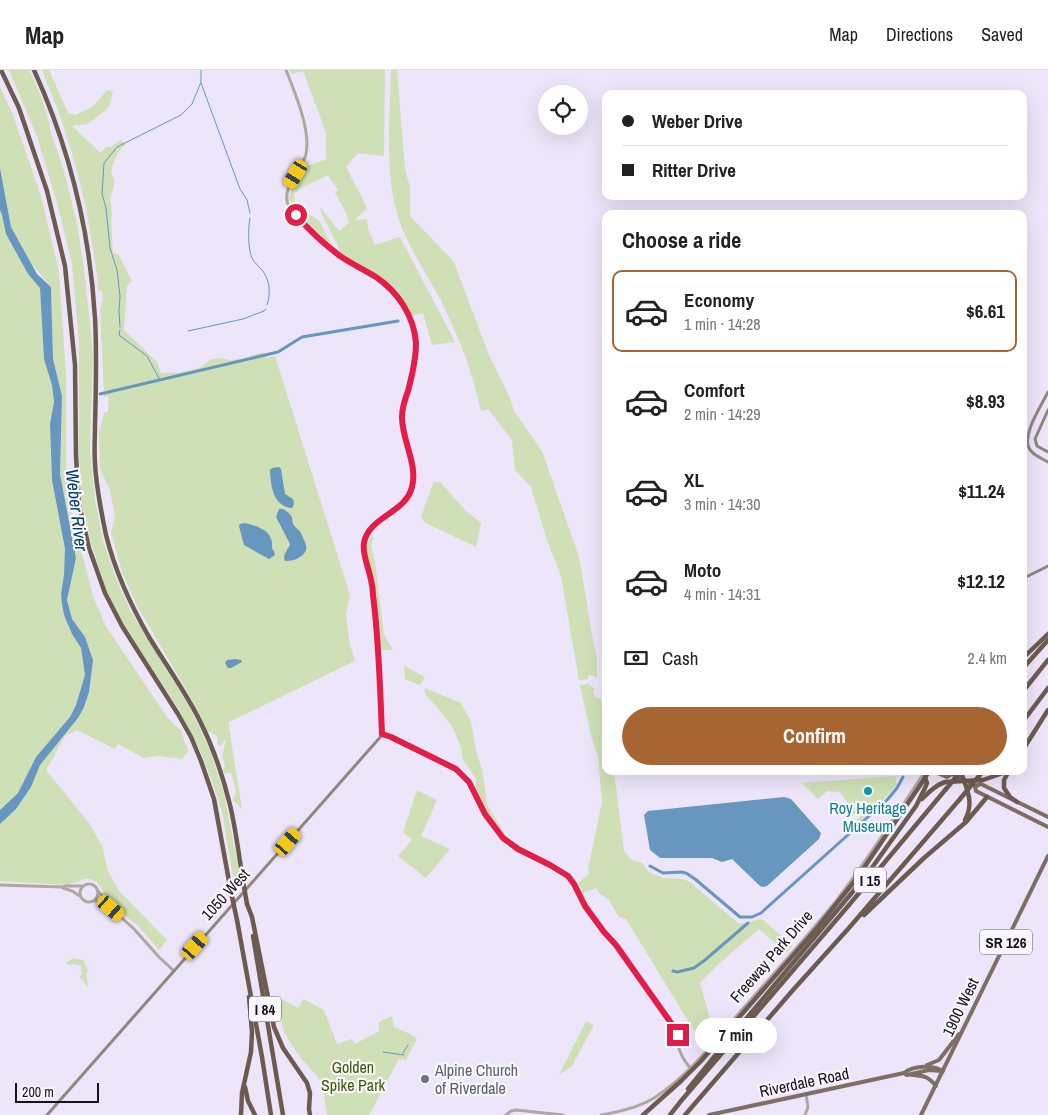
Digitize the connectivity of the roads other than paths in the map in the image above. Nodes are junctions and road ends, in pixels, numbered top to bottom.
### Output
1 (1, 70) edge
2 (34, 70) edge
3 (286, 70) edge
4 (1048, 392) edge
5 (1048, 410) edge
6 (1048, 452) edge
7 (1048, 462) edge
8 (1048, 566) edge
9 (1027, 576) edge
10 (1048, 634) edge
11 (1048, 640) edge
12 (1027, 654) edge
13 (1048, 660) edge
14 (1027, 664) edge
15 (1027, 686) edge
16 (1048, 688) edge
17 (1048, 710) edge
18 (1027, 716) edge
19 (382, 734) junction
20 (1027, 743) edge
21 (922, 775) edge
22 (924, 775) edge
23 (928, 775) edge
24 (955, 775) edge
25 (958, 775) edge
26 (962, 775) edge
27 (979, 775) edge
28 (998, 775) edge
29 (1007, 775) edge
30 (921, 780) junction
31 (964, 781) junction
32 (975, 786) junction
33 (987, 797) junction
34 (1017, 802) junction
35 (916, 806) junction
36 (1048, 817) edge
37 (963, 824) junction
38 (1048, 826) edge
39 (1048, 856) edge
40 (0, 885) edge
41 (82, 886) junction
42 (62, 887) junction
43 (98, 892) junction
44 (80, 896) junction
45 (94, 901) junction
46 (247, 904) junction
47 (111, 908) junction
48 (848, 929) junction
49 (174, 970) junction
50 (249, 985) junction
51 (964, 1029) junction
52 (923, 1067) junction
53 (690, 1068) junction
54 (943, 1071) junction
55 (905, 1074) junction
56 (246, 1075) junction
57 (936, 1086) junction
58 (806, 1094) junction
59 (681, 1101) junction
60 (309, 1103) junction
61 (653, 1106) junction
62 (47, 1115) edge
63 (241, 1115) edge
64 (255, 1115) edge
65 (271, 1115) edge
66 (283, 1115) edge
67 (304, 1115) edge
68 (310, 1115) edge
69 (506, 1115) edge
70 (563, 1115) edge
71 (601, 1115) edge
72 (643, 1115) edge
73 (648, 1115) edge
74 (670, 1115) edge
75 (685, 1115) edge
76 (709, 1115) edge
77 (806, 1115) edge
78 (921, 1115) edge

1 - 50 highway, I 84, bridge
2 - 46 highway, I 84, bridge
3 - 19 street
4 - 7 main road
5 - 6 main road
8 - 9 main road
10 - 12 highway
11 - 14 highway
13 - 15 highway
16 - 18 highway
17 - 20 highway
19 - 49 main road, 1050 West
19 - 53 street
21 - 30 street, Freeway Park Drive, bridge
22 - 35 highway
23 - 30 highway, bridge
24 - 31 main road
25 - 59 highway, I 15, bridge
26 - 31 highway
27 - 48 highway, I 15, bridge
28 - 31 highway
29 - 34 highway
30 - 53 street, Freeway Park Drive
30 - 61 highway
31 - 32 main road
31 - 35 highway
31 - 37 highway
32 - 33 main road
32 - 34 main road
33 - 37 highway
33 - 38 main road
34 - 36 main road
35 - 59 highway
37 - 48 highway
39 - 51 main road, 1900 West / SR 126
40 - 42 street
41 - 42 street
41 - 43 street
41 - 44 street
42 - 44 street
43 - 45 street
43 - 47 street
44 - 45 street
45 - 47 street
46 - 60 highway
46 - 66 highway, I 84
47 - 49 street
48 - 75 highway, I 15
49 - 62 main road, 1050 West
50 - 56 highway
50 - 65 highway, I 84
51 - 52 main road
51 - 54 main road, 1900 West / SR 126
52 - 54 main road, Riverdale Road
52 - 55 main road, Riverdale Road
53 - 71 street, Freeway Park Drive
54 - 55 main road, Riverdale Road
54 - 57 main road, 1900 West / SR 126
55 - 57 main road
55 - 58 main road, Riverdale Road
56 - 63 highway
56 - 64 highway
57 - 78 main road, 1900 West / SR 126
58 - 76 main road, Riverdale Road
58 - 77 street
59 - 74 highway, I 15
60 - 67 highway
60 - 68 highway
61 - 72 highway
61 - 73 highway
69 - 70 street

